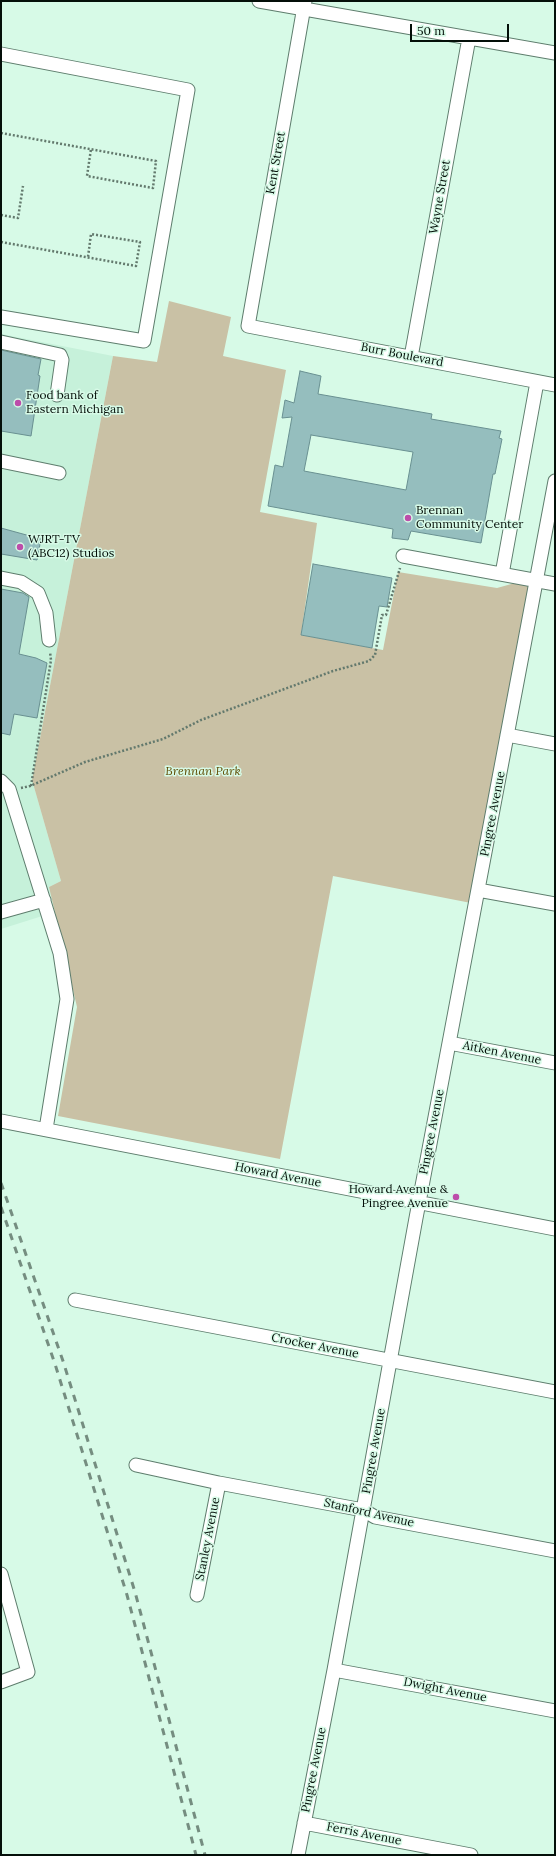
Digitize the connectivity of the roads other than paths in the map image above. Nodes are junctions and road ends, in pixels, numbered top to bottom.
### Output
1 (259, 1) edge
2 (304, 5) edge
3 (470, 38) junction
4 (555, 53) edge
5 (1, 54) edge
6 (1, 317) edge
7 (248, 326) joint
8 (1, 342) edge
9 (410, 357) junction
10 (537, 382) junction
11 (555, 385) edge
12 (57, 395) dead end
13 (1, 461) edge
14 (59, 473) dead end
15 (555, 481) edge
16 (403, 556) road end
17 (502, 574) junction
18 (1, 578) edge
19 (536, 580) junction
20 (555, 584) edge
21 (49, 640) road end
22 (508, 735) junction
23 (555, 744) edge
24 (5, 785) edge
25 (478, 890) junction
26 (44, 900) junction
27 (555, 904) edge
28 (1, 912) edge
29 (449, 1043) junction
30 (555, 1063) edge
31 (1, 1121) edge
32 (46, 1129) junction
33 (419, 1204) junction
34 (555, 1229) edge
35 (75, 1300) dead end
36 (390, 1361) junction
37 (555, 1392) edge
38 (136, 1465) dead end
39 (219, 1483) junction
40 (363, 1510) junction
41 (555, 1551) edge
42 (1, 1574) edge
43 (197, 1595) dead end
44 (334, 1670) junction
45 (1, 1682) edge
46 (555, 1711) edge
47 (304, 1823) junction
48 (298, 1855) edge
49 (471, 1855) edge

1 - 2 street
2 - 3 street
2 - 7 street, Kent Street
3 - 4 street
3 - 9 street, Wayne Street
5 - 6 street
7 - 9 street, Burr Boulevard
8 - 12 street
9 - 10 street, Burr Boulevard
10 - 11 street, Burr Boulevard
10 - 17 street
13 - 14 street
15 - 19 street, Pingree Avenue
16 - 17 street
17 - 19 street
18 - 21 street
19 - 20 street
19 - 22 street, Pingree Avenue
22 - 23 street
22 - 25 street, Pingree Avenue
24 - 26 street
25 - 27 street
25 - 29 street, Pingree Avenue
26 - 28 street
26 - 32 street
29 - 30 street, Aitken Avenue
29 - 33 street, Pingree Avenue
31 - 32 street, Howard Avenue
32 - 33 street, Howard Avenue
33 - 34 street, Howard Avenue
33 - 36 street, Pingree Avenue
35 - 36 street, Crocker Avenue
36 - 37 street, Crocker Avenue
36 - 40 street, Pingree Avenue
38 - 39 street, Stanford Avenue
39 - 40 street, Stanford Avenue
39 - 43 street, Stanley Avenue
40 - 41 street, Stanford Avenue
40 - 44 street, Pingree Avenue
42 - 45 street
44 - 46 street, Dwight Avenue
44 - 47 street, Pingree Avenue
47 - 48 street, Pingree Avenue
47 - 49 street, Ferris Avenue

